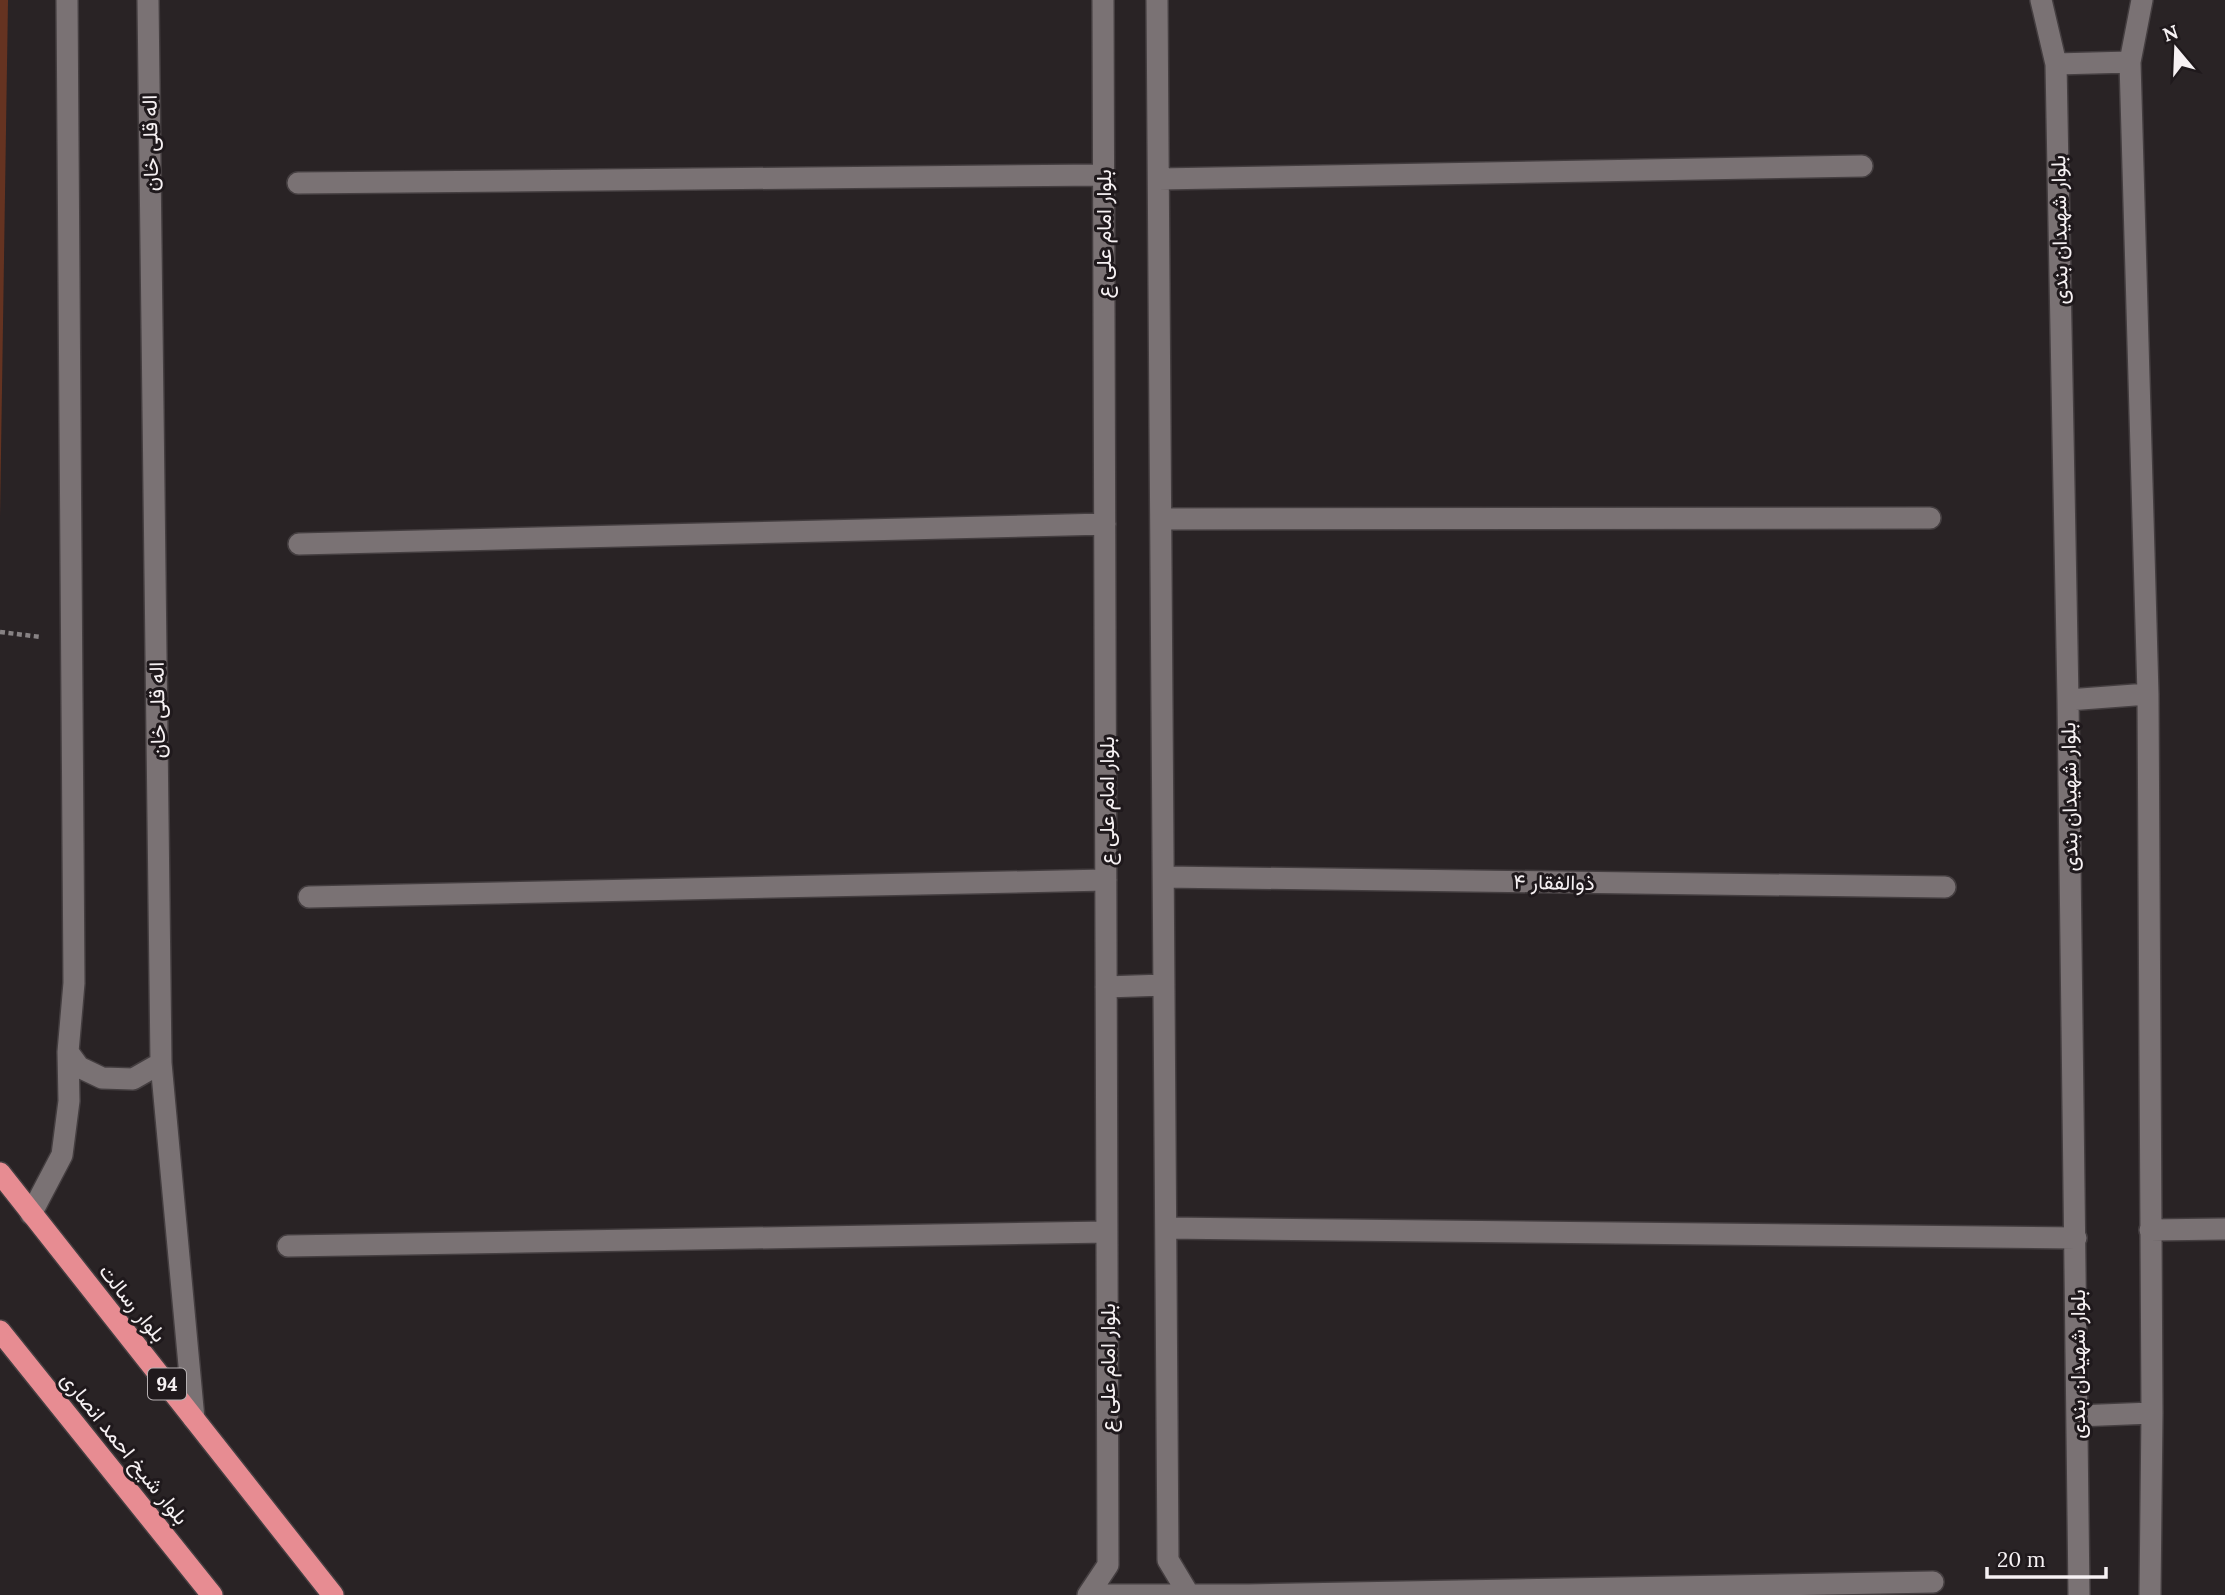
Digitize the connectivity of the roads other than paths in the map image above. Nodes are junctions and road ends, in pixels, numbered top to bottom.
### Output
1 (67, 0) edge
2 (148, 0) edge
3 (1102, 0) edge
4 (1157, 0) edge
5 (2040, 0) edge
6 (2142, 0) edge
7 (2130, 62) junction
8 (2056, 64) junction
9 (1862, 166) dead end
10 (1103, 175) junction
11 (1158, 179) junction
12 (298, 183) dead end
13 (1930, 518) dead end
14 (1161, 519) junction
15 (1105, 524) junction
16 (299, 544) dead end
17 (2148, 694) junction
18 (2068, 700) junction
19 (1164, 877) junction
20 (1106, 880) junction
21 (1945, 887) dead end
22 (309, 897) dead end
23 (1164, 985) junction
24 (1106, 987) junction
25 (68, 1052) junction
26 (161, 1063) junction
27 (0, 1174) edge
28 (31, 1214) junction
29 (1166, 1228) junction
30 (2225, 1229) edge
31 (2150, 1230) junction
32 (1107, 1232) junction
33 (2076, 1238) junction
34 (288, 1246) dead end
35 (0, 1331) edge
36 (2152, 1413) junction
37 (2077, 1416) junction
38 (194, 1419) junction
39 (1933, 1582) dead end
40 (212, 1595) edge
41 (333, 1595) edge
42 (1088, 1595) edge
43 (1189, 1595) edge
44 (1248, 1595) edge
45 (2079, 1595) edge
46 (2150, 1595) edge

1 - 25 street
2 - 26 street, اله قلی خان
3 - 10 street, بلوار امام علی ع
4 - 11 street
5 - 8 street, بلوار شهیدان بندی
6 - 7 street
7 - 8 street
7 - 17 street
8 - 18 street, بلوار شهیدان بندی
9 - 11 street
10 - 12 street
10 - 15 street, بلوار امام علی ع
11 - 14 street
13 - 14 street
14 - 19 street
15 - 16 street
15 - 20 street, بلوار امام علی ع
17 - 18 street
17 - 31 street
18 - 33 street, بلوار شهیدان بندی
19 - 21 street, ذوالفقار ۴
19 - 23 street
20 - 22 street
20 - 24 street, بلوار امام علی ع
23 - 24 street
23 - 29 street
24 - 32 street, بلوار امام علی ع
25 - 26 street
25 - 28 street
26 - 38 street, اله قلی خان
27 - 28 highway, بلوار رسالت / 94
28 - 38 highway, بلوار رسالت / 94
29 - 33 street
29 - 43 street
30 - 31 street
31 - 36 street
32 - 34 street
32 - 42 street, بلوار امام علی ع
33 - 37 street, بلوار شهیدان بندی
35 - 40 highway, بلوار شیخ احمد انصاری
36 - 37 street
36 - 46 street
37 - 45 street, بلوار شهیدان بندی
38 - 41 highway, بلوار رسالت / 94
39 - 44 street
42 - 43 street
43 - 44 street

